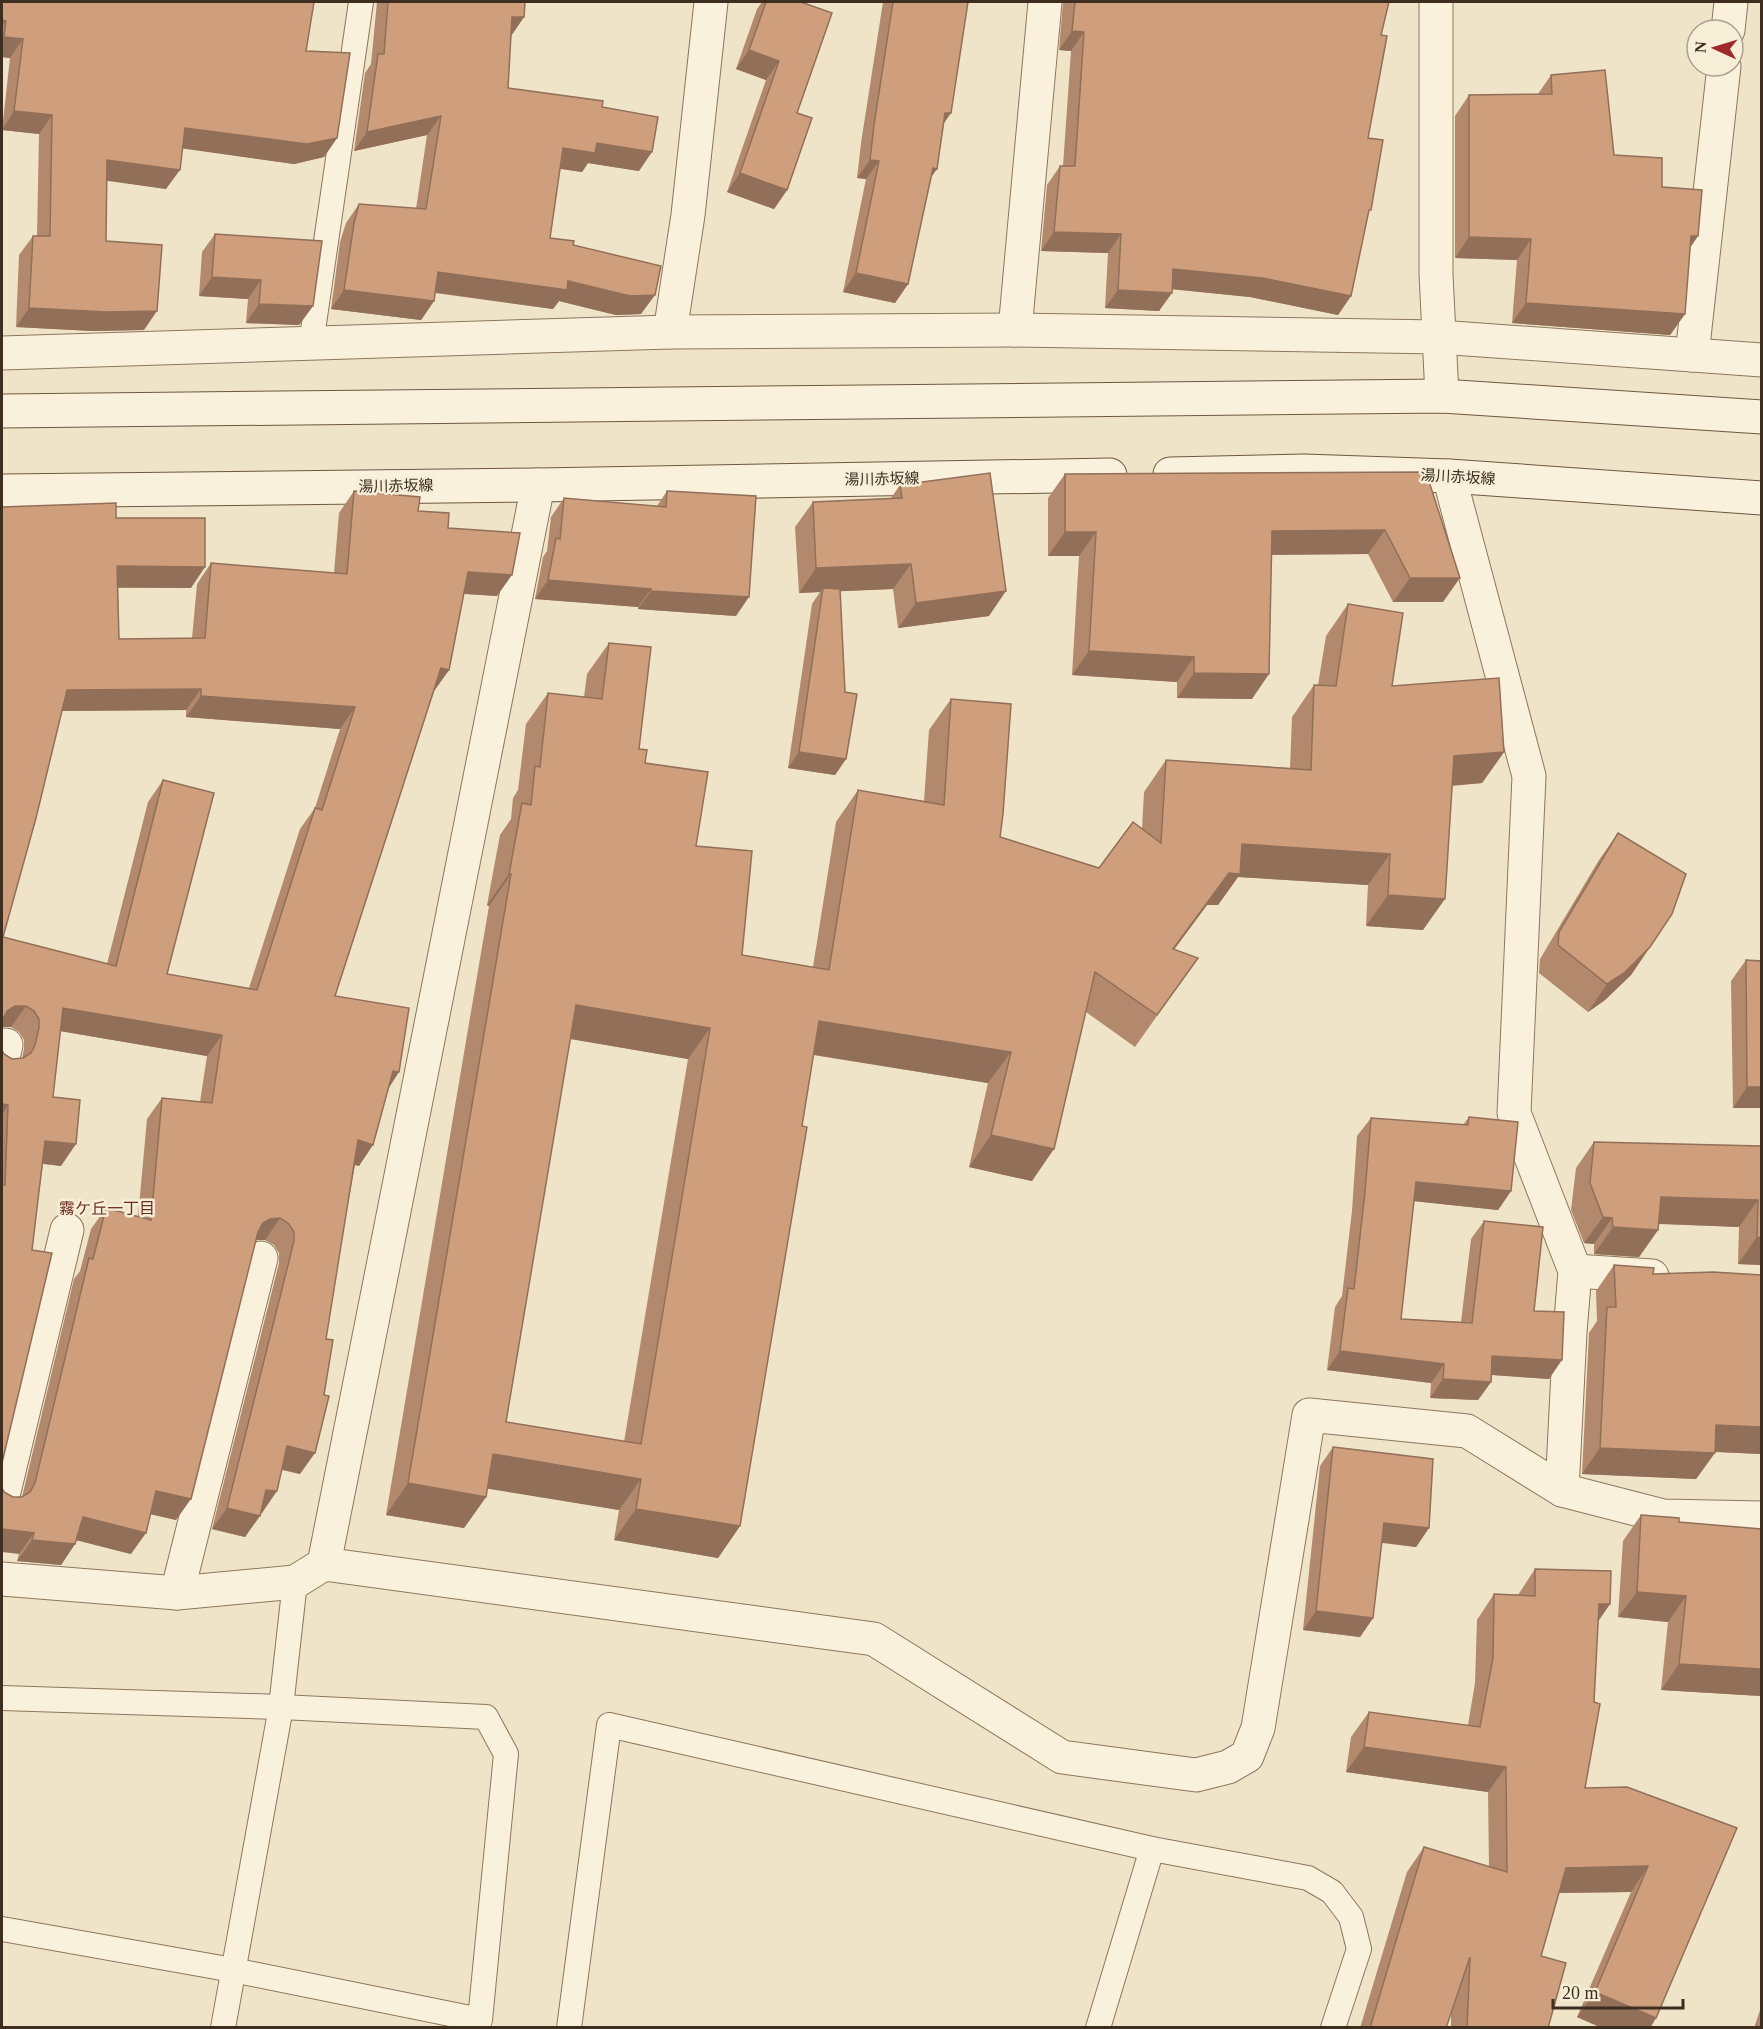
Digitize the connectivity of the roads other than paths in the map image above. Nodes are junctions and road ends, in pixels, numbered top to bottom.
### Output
1 (361, 2) edge
2 (711, 2) edge
3 (1045, 2) edge
4 (1436, 2) edge
5 (1731, 2) edge
6 (1729, 18) edge
7 (1723, 78) edge
8 (1015, 330) junction
9 (670, 332) junction
10 (1439, 337) junction
11 (311, 344) junction
12 (2, 353) edge
13 (1692, 355) junction
14 (1761, 360) edge
15 (1442, 396) junction
16 (2, 411) edge
17 (1761, 417) edge
18 (1449, 476) junction
19 (538, 485) junction
20 (2, 491) edge
21 (1761, 498) edge
22 (67, 1230) dead end
23 (261, 1258) dead end
24 (1575, 1271) junction
25 (1680, 1278) edge
26 (1562, 1490) junction
27 (2, 1500) edge
28 (1761, 1518) edge
29 (324, 1564) junction
30 (2, 1579) edge
31 (295, 1582) junction
32 (177, 1593) junction
33 (2, 1698) edge
34 (282, 1707) junction
35 (1152, 1849) junction
36 (2, 1929) edge
37 (233, 1970) junction
38 (480, 2024) edge
39 (223, 2028) edge
40 (569, 2028) edge
41 (1098, 2028) edge
42 (1333, 2028) edge

1 - 11 lane
2 - 9 street
3 - 8 street
4 - 10 street
5 - 6 street
7 - 13 street
8 - 9 street
8 - 10 street
9 - 11 street
10 - 13 street
10 - 15 street
11 - 12 street
13 - 14 street
15 - 16 street
15 - 17 street
18 - 19 street, 湯川赤坂線
18 - 21 street, 湯川赤坂線
18 - 24 street
19 - 20 street, 湯川赤坂線
19 - 29 street
22 - 27 street
23 - 32 street
24 - 25 street
24 - 26 street
26 - 28 street
26 - 29 street
29 - 31 street
30 - 32 street
31 - 32 street
31 - 34 lane
33 - 34 lane
34 - 37 lane
34 - 38 lane
35 - 40 lane
35 - 41 lane
35 - 42 lane
36 - 37 lane
37 - 38 lane
37 - 39 lane

